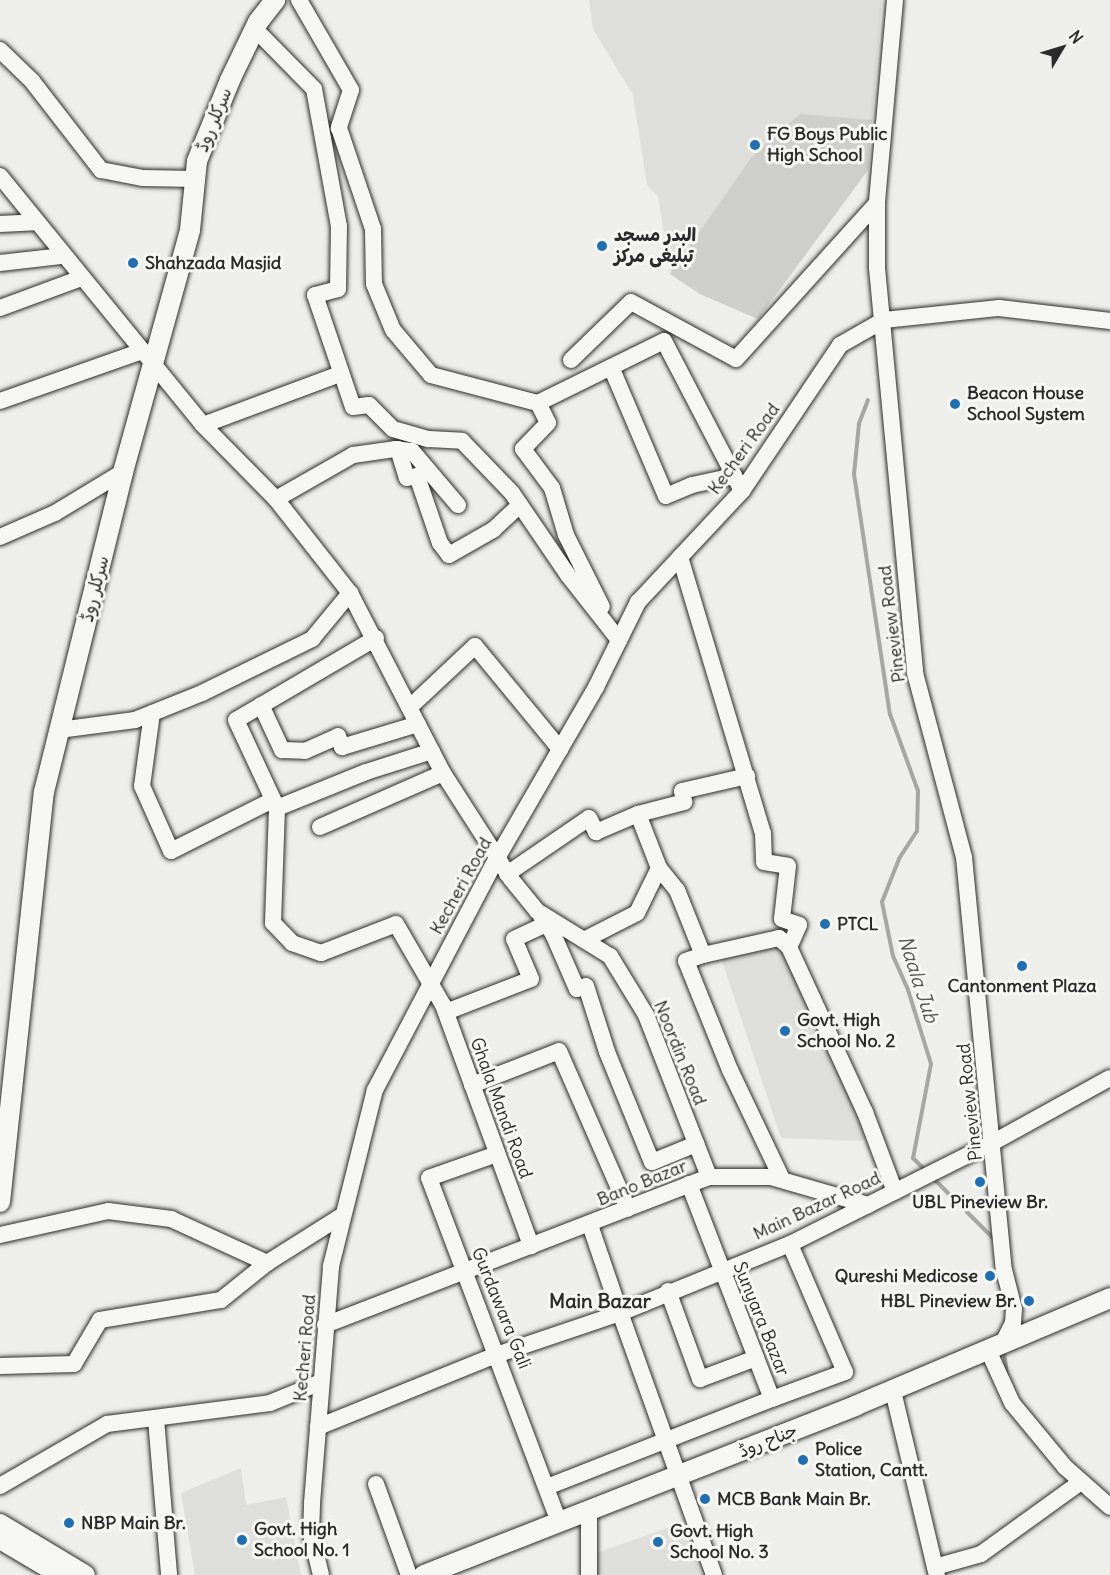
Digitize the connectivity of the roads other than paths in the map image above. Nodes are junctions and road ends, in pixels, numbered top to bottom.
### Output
1 (275, 0) edge
2 (299, 0) edge
3 (895, 0) edge
4 (255, 28) junction
5 (0, 50) edge
6 (0, 176) edge
7 (195, 179) junction
8 (877, 203) junction
9 (35, 222) junction
10 (0, 224) edge
11 (61, 256) junction
12 (0, 263) edge
13 (81, 278) junction
14 (0, 308) edge
15 (884, 320) junction
16 (1110, 321) edge
17 (147, 357) junction
18 (571, 360) dead end
19 (611, 367) junction
20 (340, 374) junction
21 (0, 401) edge
22 (538, 403) junction
23 (203, 425) junction
24 (398, 449) junction
25 (123, 472) junction
26 (738, 483) junction
27 (276, 500) junction
28 (458, 505) dead end
29 (520, 506) junction
30 (0, 537) edge
31 (680, 557) junction
32 (350, 593) junction
33 (376, 638) junction
34 (620, 640) junction
35 (261, 705) junction
36 (410, 707) junction
37 (152, 713) junction
38 (418, 724) junction
39 (59, 730) junction
40 (560, 749) junction
41 (432, 751) junction
42 (442, 773) junction
43 (747, 776) junction
44 (275, 804) junction
45 (638, 814) junction
46 (320, 827) dead end
47 (497, 858) junction
48 (659, 868) junction
49 (507, 874) junction
50 (542, 917) junction
51 (584, 940) junction
52 (789, 946) junction
53 (703, 955) junction
54 (429, 986) junction
55 (446, 1012) junction
56 (1110, 1078) edge
57 (472, 1085) junction
58 (994, 1142) junction
59 (696, 1144) junction
60 (497, 1154) junction
61 (710, 1177) junction
62 (782, 1179) junction
63 (689, 1184) junction
64 (895, 1192) junction
65 (0, 1202) edge
66 (868, 1205) junction
67 (628, 1209) junction
68 (343, 1215) junction
69 (590, 1225) junction
70 (0, 1235) edge
71 (790, 1244) junction
72 (531, 1246) junction
73 (267, 1263) junction
74 (719, 1270) junction
75 (465, 1271) junction
76 (668, 1292) junction
77 (1110, 1298) edge
78 (1014, 1309) junction
79 (620, 1313) junction
80 (325, 1325) junction
81 (1041, 1327) junction
82 (995, 1346) junction
83 (499, 1354) junction
84 (756, 1358) junction
85 (0, 1366) edge
86 (321, 1382) junction
87 (893, 1391) junction
88 (772, 1399) junction
89 (156, 1419) junction
90 (318, 1427) junction
91 (665, 1442) junction
92 (679, 1476) junction
93 (1081, 1482) junction
94 (376, 1484) dead end
95 (0, 1486) edge
96 (547, 1487) junction
97 (1110, 1507) edge
98 (589, 1510) junction
99 (559, 1522) junction
100 (0, 1524) edge
101 (0, 1539) edge
102 (936, 1571) edge
103 (61, 1575) edge
104 (85, 1575) edge
105 (169, 1575) edge
106 (321, 1575) edge
107 (409, 1575) edge
108 (424, 1575) edge
109 (589, 1575) edge
110 (714, 1575) edge

1 - 4 main road, سرکلر روڈ
2 - 22 street
3 - 8 street, Pineview Road
4 - 7 main road, سرکلر روڈ
4 - 20 street
5 - 7 street
6 - 9 street, Noordin Road
7 - 17 main road, سرکلر روڈ
8 - 15 street, Pineview Road
8 - 18 street
9 - 10 street
9 - 11 street, Noordin Road
11 - 12 street
11 - 13 street, Noordin Road
13 - 14 street
13 - 17 street, Noordin Road
15 - 16 street
15 - 26 street, Kecheri Road
15 - 58 street, Pineview Road
17 - 21 street
17 - 23 street, Noordin Road
17 - 25 main road, سرکلر روڈ
19 - 22 street
19 - 26 street
19 - 26 street
20 - 23 street
20 - 29 street
22 - 34 street
23 - 27 street, Noordin Road
24 - 27 street
24 - 28 street
24 - 29 street
25 - 30 street
25 - 39 main road, سرکلر روڈ
26 - 31 street, Kecheri Road
27 - 32 street, Noordin Road
29 - 34 street
31 - 34 street, Kecheri Road
31 - 43 street
32 - 33 street, Noordin Road
32 - 37 street
33 - 35 street
33 - 36 street, Noordin Road
34 - 40 street, Kecheri Road
35 - 38 street
35 - 44 street
36 - 38 street, Noordin Road
36 - 40 street
37 - 39 street
37 - 44 street
38 - 41 street, Noordin Road
39 - 65 main road, سرکلر روڈ
40 - 47 street, Kecheri Road
41 - 42 street, Noordin Road
41 - 44 street
42 - 46 street
42 - 47 street, Noordin Road
43 - 45 street
43 - 52 street
44 - 54 street, Ghala Mandi Road
45 - 48 street
45 - 49 street
47 - 49 street, Noordin Road
47 - 54 street, Kecheri Road
48 - 51 street
48 - 53 street
49 - 50 street, Noordin Road
50 - 51 street, Noordin Road
50 - 55 street
50 - 59 street
51 - 59 street, Noordin Road
52 - 53 street
52 - 64 street
53 - 62 street
54 - 55 street, Ghala Mandi Road
54 - 68 street, Kecheri Road
55 - 57 street, Ghala Mandi Road
56 - 58 street, Main Bazar Road
57 - 60 street, Ghala Mandi Road
57 - 67 street
58 - 64 street, Main Bazar Road
58 - 78 street, Pineview Road
59 - 61 street, Noordin Road
60 - 72 street, Ghala Mandi Road
60 - 75 street, Gurdawara Gali
61 - 62 street
61 - 63 street, Bano Bazar
62 - 66 street
63 - 67 street, Bano Bazar
63 - 74 street, Sunyara Bazar
64 - 66 street, Main Bazar Road
66 - 71 street, Main Bazar Road
67 - 69 street, Bano Bazar
68 - 73 street
68 - 80 street, Kecheri Road
69 - 72 street, Bano Bazar
69 - 79 street
70 - 73 street
71 - 74 street, Main Bazar Road
71 - 88 street, Sunyara Bazar
72 - 75 street, Bano Bazar
73 - 85 street
74 - 76 street, Main Bazar Road
74 - 84 street, Sunyara Bazar
75 - 80 street, Bano Bazar
75 - 83 street, Gurdawara Gali
76 - 79 street, Main Bazar Road
76 - 84 street
77 - 81 main road, جناح روڈ
78 - 81 street
78 - 82 street
79 - 83 street, Main Bazar Road
79 - 91 street
80 - 86 street, Kecheri Road
81 - 82 main road, جناح روڈ
82 - 87 main road, جناح روڈ
82 - 93 street
83 - 90 street, Main Bazar Road
83 - 96 street, Gurdawara Gali
84 - 88 street, Sunyara Bazar
86 - 89 street
86 - 90 street, Kecheri Road
87 - 92 main road, جناح روڈ
87 - 102 street
88 - 91 street
89 - 95 street
89 - 105 street
90 - 106 street, Kecheri Road
91 - 92 street
91 - 96 street
92 - 98 main road, جناح روڈ
92 - 110 street
93 - 97 street
93 - 102 street
94 - 107 street
96 - 99 street, Gurdawara Gali
98 - 99 main road, جناح روڈ
98 - 109 street
99 - 108 main road, جناح روڈ
100 - 104 main road
101 - 103 main road

